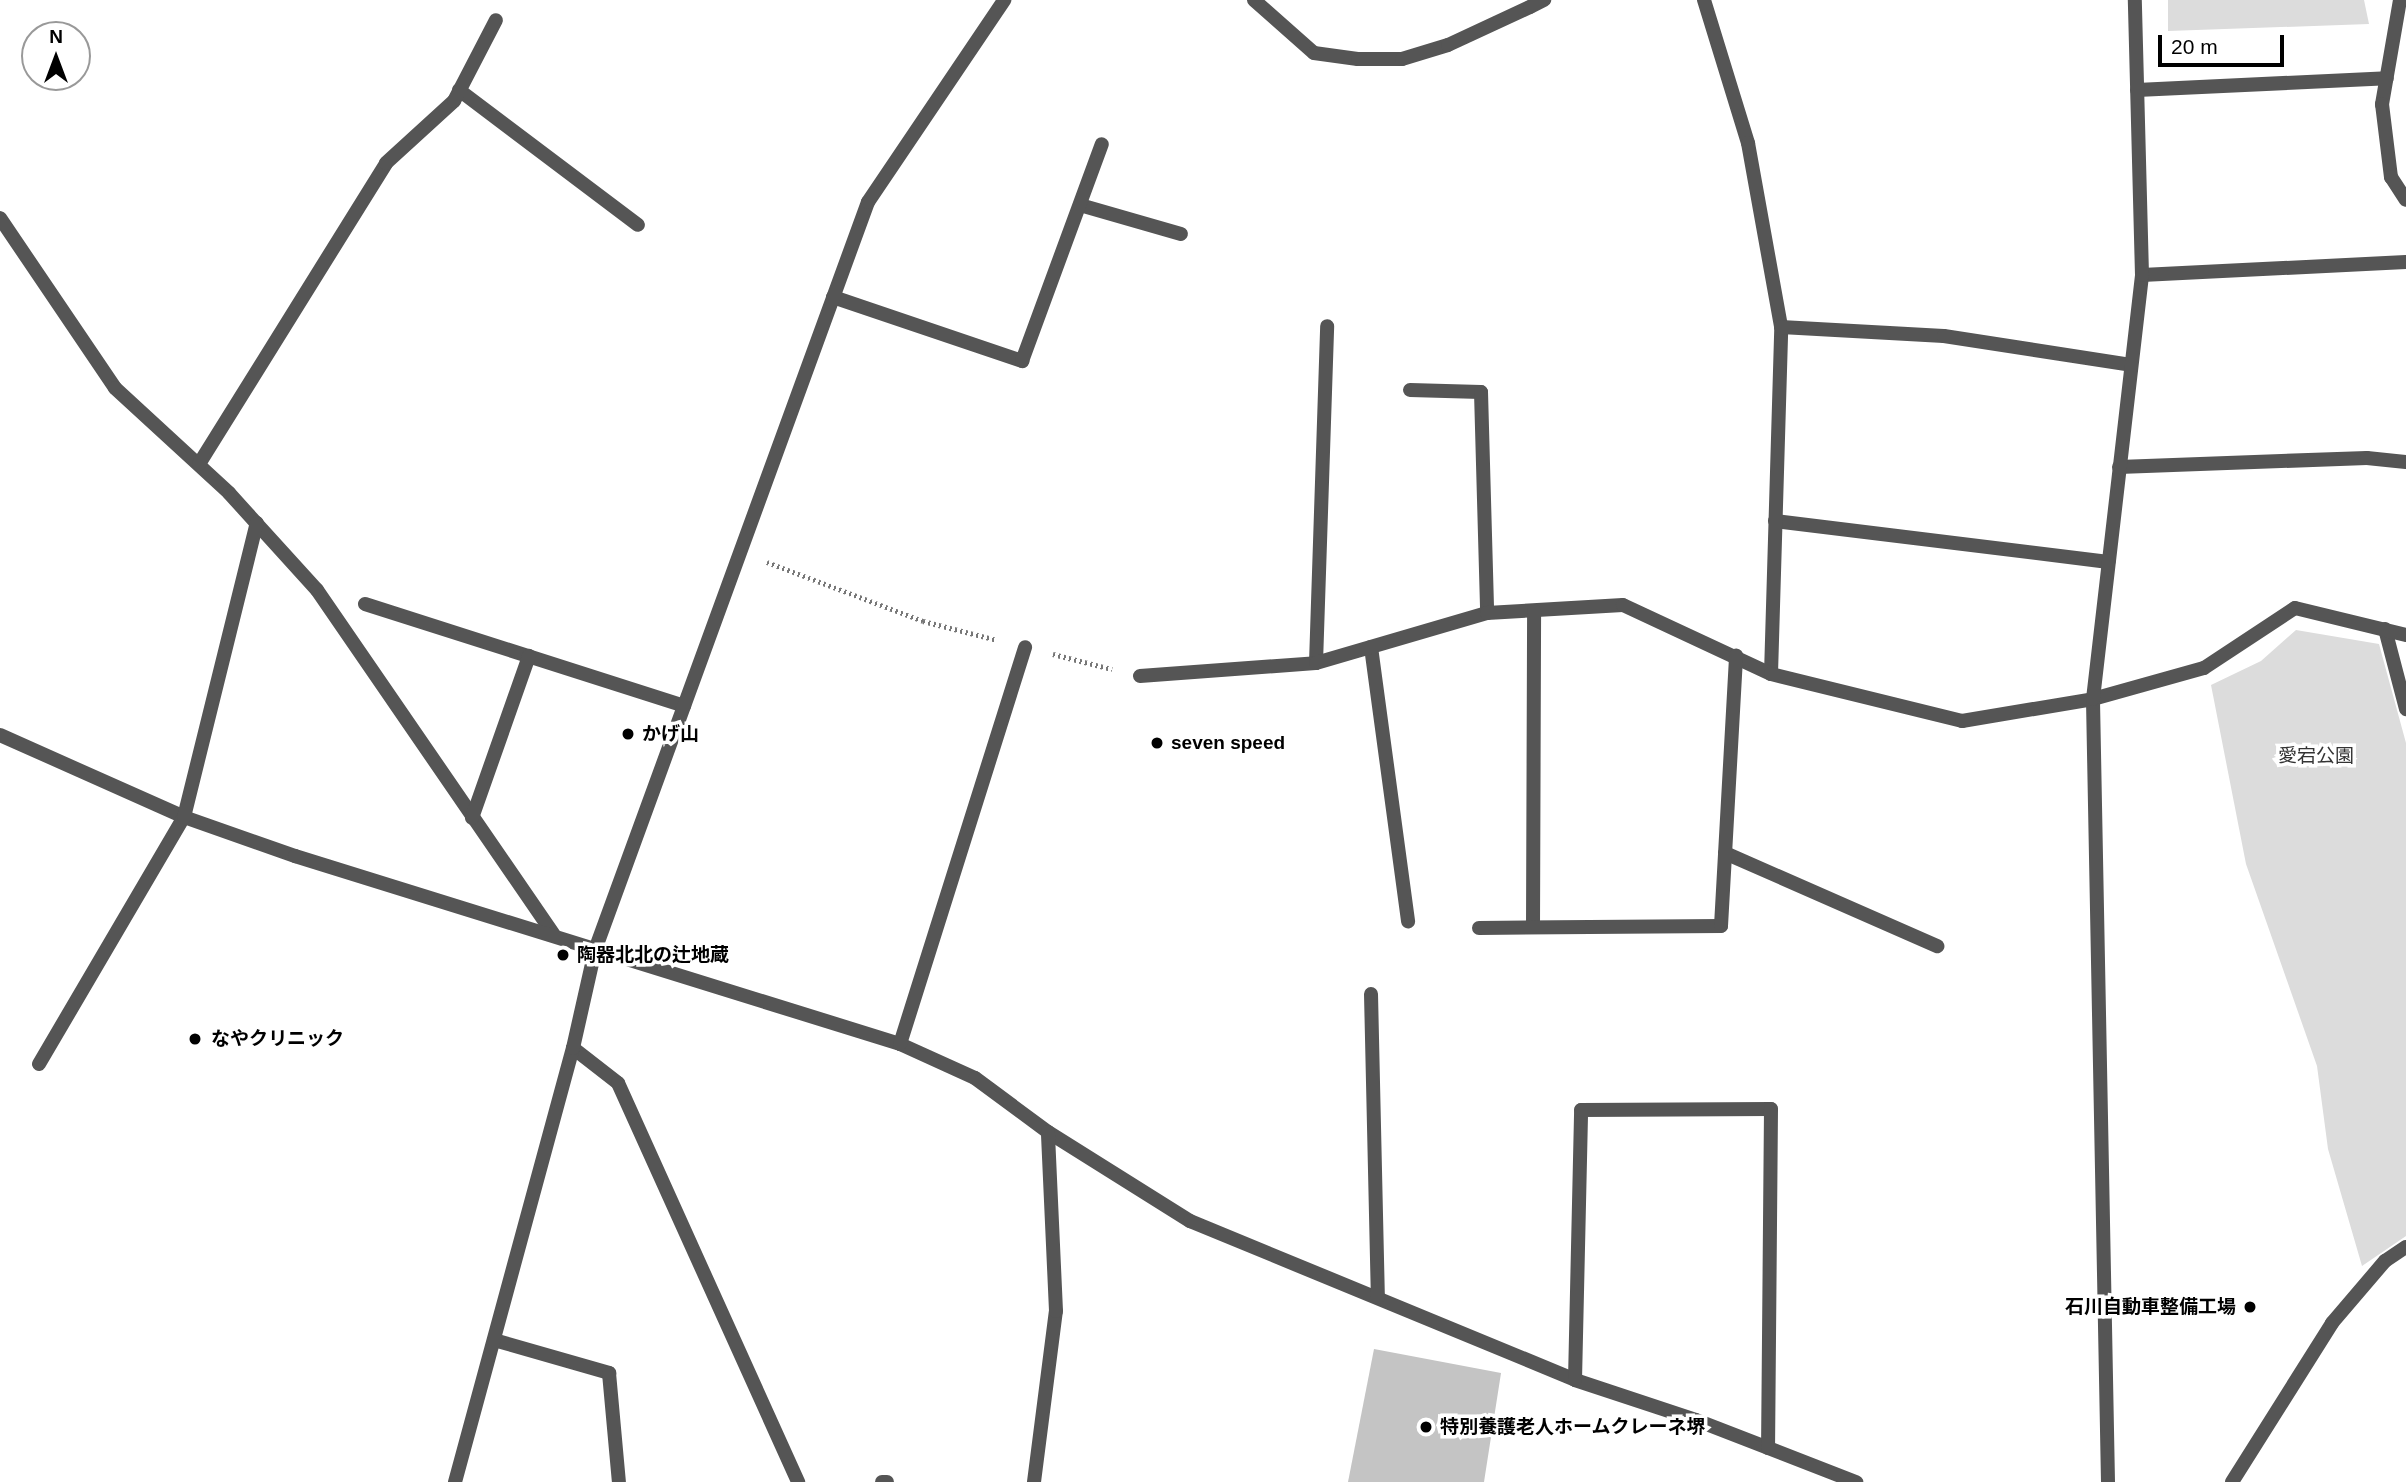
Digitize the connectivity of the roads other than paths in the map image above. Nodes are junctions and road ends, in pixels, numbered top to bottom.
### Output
1 (1004, 0) edge
2 (1254, 0) edge
3 (1544, 0) edge
4 (1704, 0) edge
5 (2135, 0) edge
6 (2402, 2) edge
7 (496, 20) dead end
8 (2387, 78) junction
9 (459, 90) junction
10 (2137, 90) junction
11 (1102, 144) dead end
12 (2406, 200) edge
13 (1080, 205) junction
14 (0, 218) edge
15 (638, 225) dead end
16 (1181, 234) dead end
17 (2406, 262) edge
18 (2141, 275) junction
19 (833, 297) junction
20 (1327, 326) dead end
21 (1781, 327) junction
22 (2131, 365) junction
23 (1410, 390) dead end
24 (2406, 462) edge
25 (199, 464) junction
26 (2119, 467) junction
27 (1775, 522) junction
28 (257, 523) junction
29 (2108, 562) junction
30 (365, 604) dead end
31 (1534, 611) junction
32 (1486, 613) junction
33 (2385, 629) junction
34 (2406, 635) edge
35 (1025, 647) road end
36 (1371, 647) junction
37 (1736, 655) junction
38 (529, 656) junction
39 (1316, 663) junction
40 (1771, 674) junction
41 (1140, 676) road end
42 (2093, 699) junction
43 (684, 706) junction
44 (2406, 709) edge
45 (0, 735) edge
46 (184, 817) junction
47 (472, 818) junction
48 (1725, 853) junction
49 (1408, 922) dead end
50 (1533, 927) junction
51 (1479, 928) dead end
52 (553, 934) junction
53 (1937, 946) dead end
54 (595, 950) junction
55 (1371, 994) dead end
56 (900, 1044) junction
57 (573, 1048) junction
58 (39, 1065) dead end
59 (1048, 1132) junction
60 (2406, 1247) edge
61 (1378, 1297) junction
62 (494, 1340) junction
63 (1575, 1380) junction
64 (1768, 1448) junction
65 (455, 1482) edge
66 (619, 1482) edge
67 (798, 1482) edge
68 (1034, 1482) edge
69 (1856, 1482) edge
70 (2108, 1482) edge
71 (2232, 1482) edge

1 - 19 street
2 - 3 street
4 - 21 street
5 - 10 street
6 - 8 street
7 - 9 street
8 - 10 street
8 - 12 street
9 - 15 street
9 - 25 street
10 - 18 street
11 - 13 street
13 - 16 street
13 - 19 street
14 - 25 street
17 - 18 street
18 - 22 street
19 - 43 street
20 - 39 street
21 - 22 street
21 - 27 street
22 - 26 street
23 - 32 street
24 - 26 street
25 - 28 street
26 - 29 street
27 - 29 street
27 - 40 street
28 - 46 street
28 - 47 street
29 - 42 street
30 - 38 street
31 - 32 street
31 - 37 street
31 - 50 street
32 - 36 street
33 - 34 street
33 - 42 street
33 - 44 street
35 - 56 street
36 - 39 street
36 - 49 street
37 - 40 street
37 - 48 street
38 - 43 street
38 - 47 street
39 - 41 street
40 - 42 street
42 - 70 street
43 - 54 street
45 - 46 street
46 - 52 street
46 - 58 street
47 - 52 street
48 - 50 street
48 - 53 street
50 - 51 street
52 - 54 street
54 - 56 street
54 - 57 street
55 - 61 street
56 - 59 street
57 - 62 street
57 - 67 street
59 - 61 street
59 - 68 street
60 - 71 street
61 - 63 street
62 - 65 street
62 - 66 street
63 - 64 street
63 - 64 street
64 - 69 street

